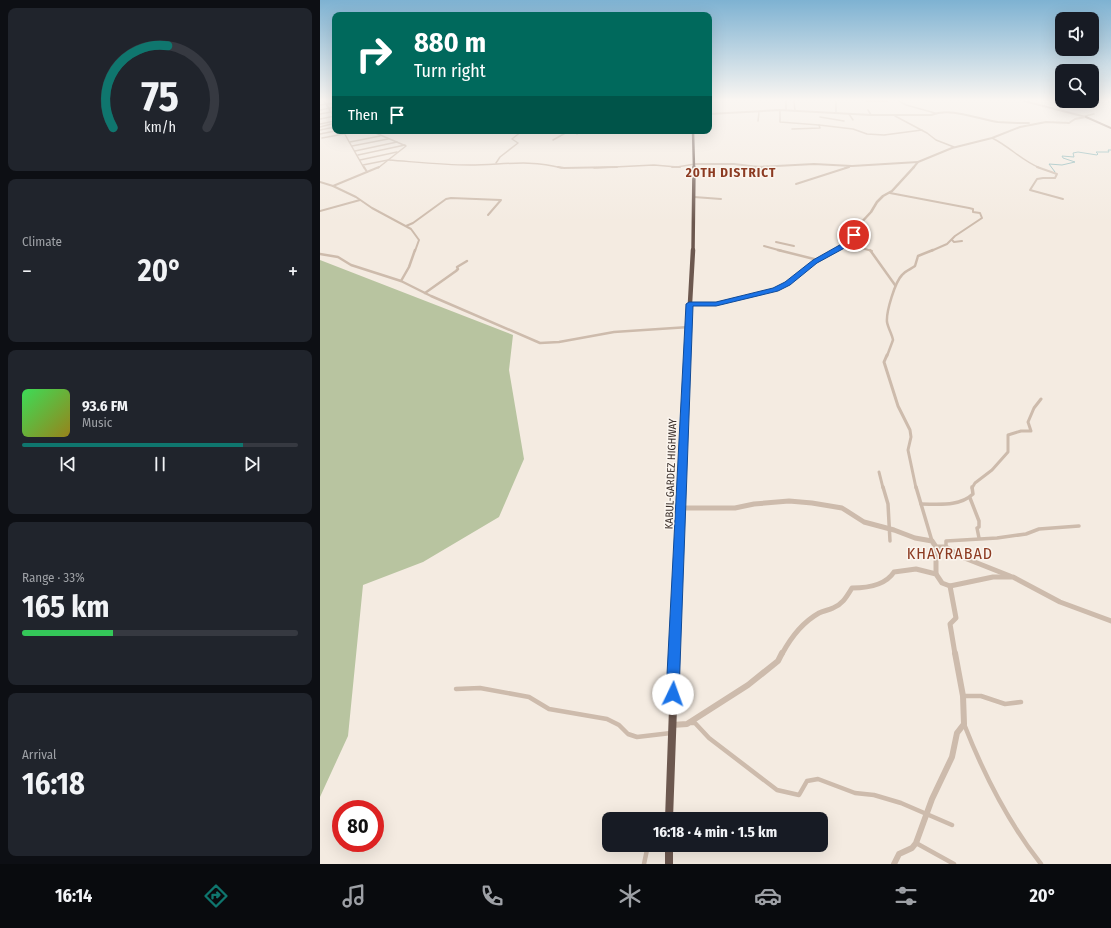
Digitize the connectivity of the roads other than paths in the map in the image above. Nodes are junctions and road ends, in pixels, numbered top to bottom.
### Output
1 (353, 141) edge
2 (376, 141) edge
3 (515, 141) edge
4 (694, 141) edge
5 (940, 141) edge
6 (978, 141) edge
7 (999, 141) edge
8 (350, 142) joint
9 (396, 142) joint
10 (405, 145) junction
11 (352, 146) junction
12 (954, 147) junction
13 (355, 151) junction
14 (399, 152) junction
15 (358, 156) junction
16 (360, 160) junction
17 (389, 160) junction
18 (918, 162) junction
19 (496, 163) junction
20 (695, 164) junction
21 (363, 165) junction
22 (852, 166) junction
23 (367, 172) junction
24 (320, 182) edge
25 (796, 184) dead end
26 (333, 186) junction
27 (890, 193) junction
28 (694, 197) junction
29 (722, 199) dead end
30 (1063, 199) dead end
31 (360, 200) junction
32 (320, 211) edge
33 (488, 215) dead end
34 (406, 226) junction
35 (952, 240) junction
36 (962, 241) dead end
37 (776, 242) dead end
38 (848, 244) junction
39 (788, 245) junction
40 (764, 246) dead end
41 (794, 246) dead end
42 (784, 250) junction
43 (320, 254) edge
44 (818, 260) junction
45 (467, 261) dead end
46 (401, 281) junction
47 (895, 285) junction
48 (425, 293) junction
49 (689, 304) junction
50 (689, 326) junction
51 (1041, 399) dead end
52 (879, 472) dead end
53 (970, 498) junction
54 (920, 504) junction
55 (681, 508) junction
56 (1079, 526) dead end
57 (889, 529) junction
58 (979, 538) junction
59 (890, 541) dead end
60 (932, 542) junction
61 (936, 547) junction
62 (946, 547) junction
63 (936, 574) junction
64 (1012, 577) junction
65 (950, 586) junction
66 (1111, 620) edge
67 (456, 689) dead end
68 (963, 696) junction
69 (1021, 702) dead end
70 (687, 724) junction
71 (964, 724) junction
72 (671, 725) junction
73 (671, 733) junction
74 (669, 812) edge
75 (926, 814) junction
76 (952, 825) dead end
77 (916, 843) junction
78 (647, 852) edge
79 (669, 852) edge
80 (644, 864) edge
81 (669, 864) edge
82 (894, 864) edge
83 (954, 864) edge
84 (1041, 864) edge

1 - 8 street
2 - 11 street
3 - 19 street
4 - 20 highway, KABUL-GARDEZ HIGHWAY
5 - 12 street
6 - 12 street
7 - 30 street
8 - 11 street
9 - 10 street
9 - 13 street
10 - 14 street
10 - 15 street
11 - 13 street
12 - 18 street
13 - 15 street
14 - 16 street
14 - 17 street
15 - 16 street
16 - 21 street
17 - 19 street
17 - 21 street
17 - 23 street
18 - 22 street
18 - 27 street
19 - 20 street
20 - 22 street
20 - 28 highway, KABUL-GARDEZ HIGHWAY
21 - 23 street
22 - 25 street
23 - 26 street
24 - 26 street
26 - 31 street
27 - 35 street
27 - 38 street
28 - 29 street
28 - 49 highway, KABUL-GARDEZ HIGHWAY
31 - 32 street
31 - 34 street
33 - 34 street
34 - 46 street
35 - 36 street
35 - 47 street
37 - 39 street
38 - 44 street
38 - 47 street
39 - 41 street
39 - 42 street
40 - 42 street
42 - 44 street
43 - 46 street
44 - 49 street
45 - 48 street
46 - 48 street
47 - 54 street
48 - 50 street
49 - 50 highway, KABUL-GARDEZ HIGHWAY
50 - 55 highway, KABUL-GARDEZ HIGHWAY
51 - 53 street
52 - 57 street
53 - 54 street
53 - 58 street
54 - 60 street
55 - 57 street
55 - 72 highway, KABUL-GARDEZ HIGHWAY
56 - 58 street
57 - 59 street
57 - 60 street
58 - 62 street
60 - 61 street
61 - 62 street
61 - 63 street
62 - 64 street
63 - 65 street
63 - 70 street
64 - 65 street
64 - 66 street
65 - 68 street
67 - 73 street
68 - 69 street
68 - 71 street
70 - 72 street
70 - 75 street
71 - 75 street
71 - 84 street
72 - 73 highway, KABUL-GARDEZ HIGHWAY
73 - 74 highway, KABUL-GARDEZ HIGHWAY
75 - 76 street
75 - 77 street
77 - 82 street
77 - 83 street
78 - 80 street
79 - 81 highway

